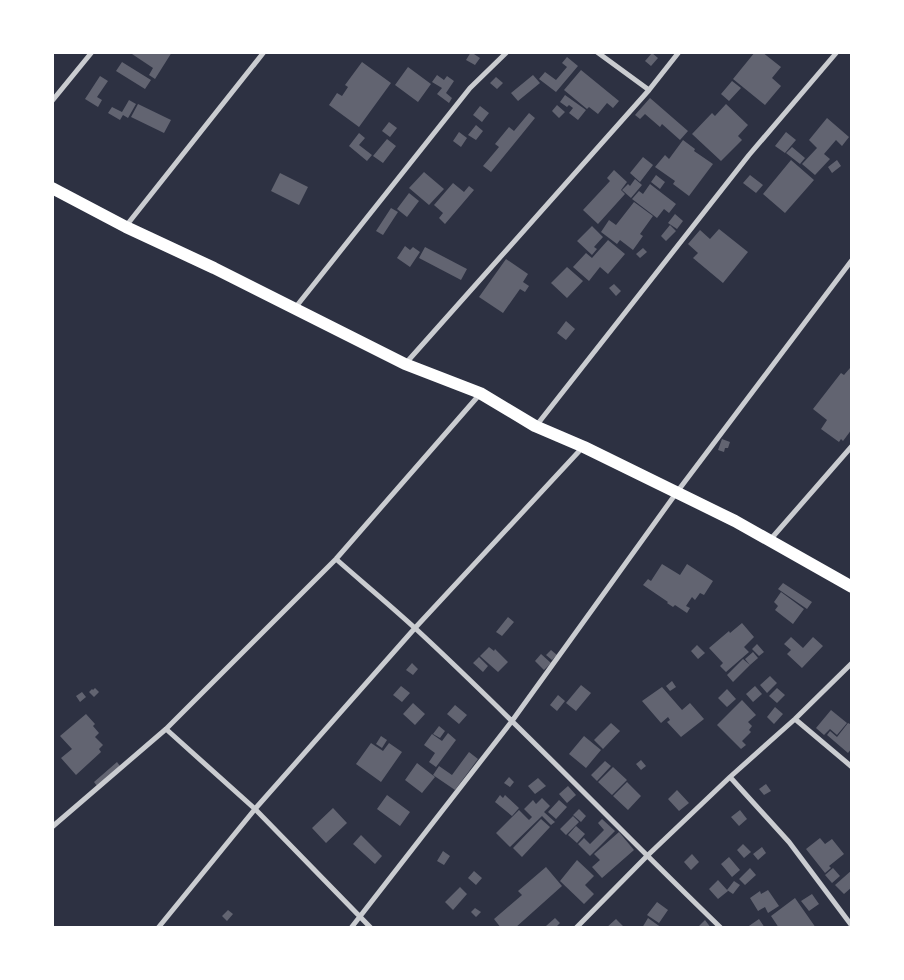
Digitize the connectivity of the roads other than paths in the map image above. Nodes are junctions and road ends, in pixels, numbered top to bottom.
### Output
1 (92, 52) edge
2 (264, 52) edge
3 (507, 52) edge
4 (598, 52) edge
5 (679, 52) edge
6 (837, 52) edge
7 (649, 90) junction
8 (52, 101) edge
9 (52, 188) edge
10 (126, 227) junction
11 (852, 260) edge
12 (295, 308) junction
13 (406, 364) junction
14 (480, 393) junction
15 (535, 426) junction
16 (852, 446) edge
17 (584, 447) junction
18 (677, 492) junction
19 (770, 540) junction
20 (336, 559) junction
21 (852, 587) edge
22 (415, 628) junction
23 (852, 663) edge
24 (795, 719) junction
25 (512, 721) junction
26 (166, 729) junction
27 (852, 767) edge
28 (730, 777) junction
29 (255, 809) junction
30 (52, 827) edge
31 (647, 856) junction
32 (360, 917) junction
33 (852, 926) edge
34 (158, 928) edge
35 (351, 928) edge
36 (371, 928) edge
37 (576, 928) edge
38 (721, 928) edge

1 - 8 street
2 - 10 street
3 - 12 street
4 - 7 street
5 - 7 street
6 - 15 street
7 - 13 street
9 - 10 highway
10 - 12 highway
11 - 18 street
12 - 13 highway
13 - 14 highway
14 - 15 highway
14 - 20 street
15 - 17 highway
16 - 19 street
17 - 18 highway
17 - 22 street
18 - 19 highway
18 - 25 street
19 - 21 highway
20 - 22 street
20 - 26 street
22 - 25 street
22 - 29 street
23 - 24 street
24 - 27 street
24 - 28 street
25 - 31 street
25 - 32 street
26 - 29 street
26 - 30 street
28 - 31 street
28 - 33 street
29 - 32 street
29 - 34 street
31 - 37 street
31 - 38 street
32 - 35 street
32 - 36 street

